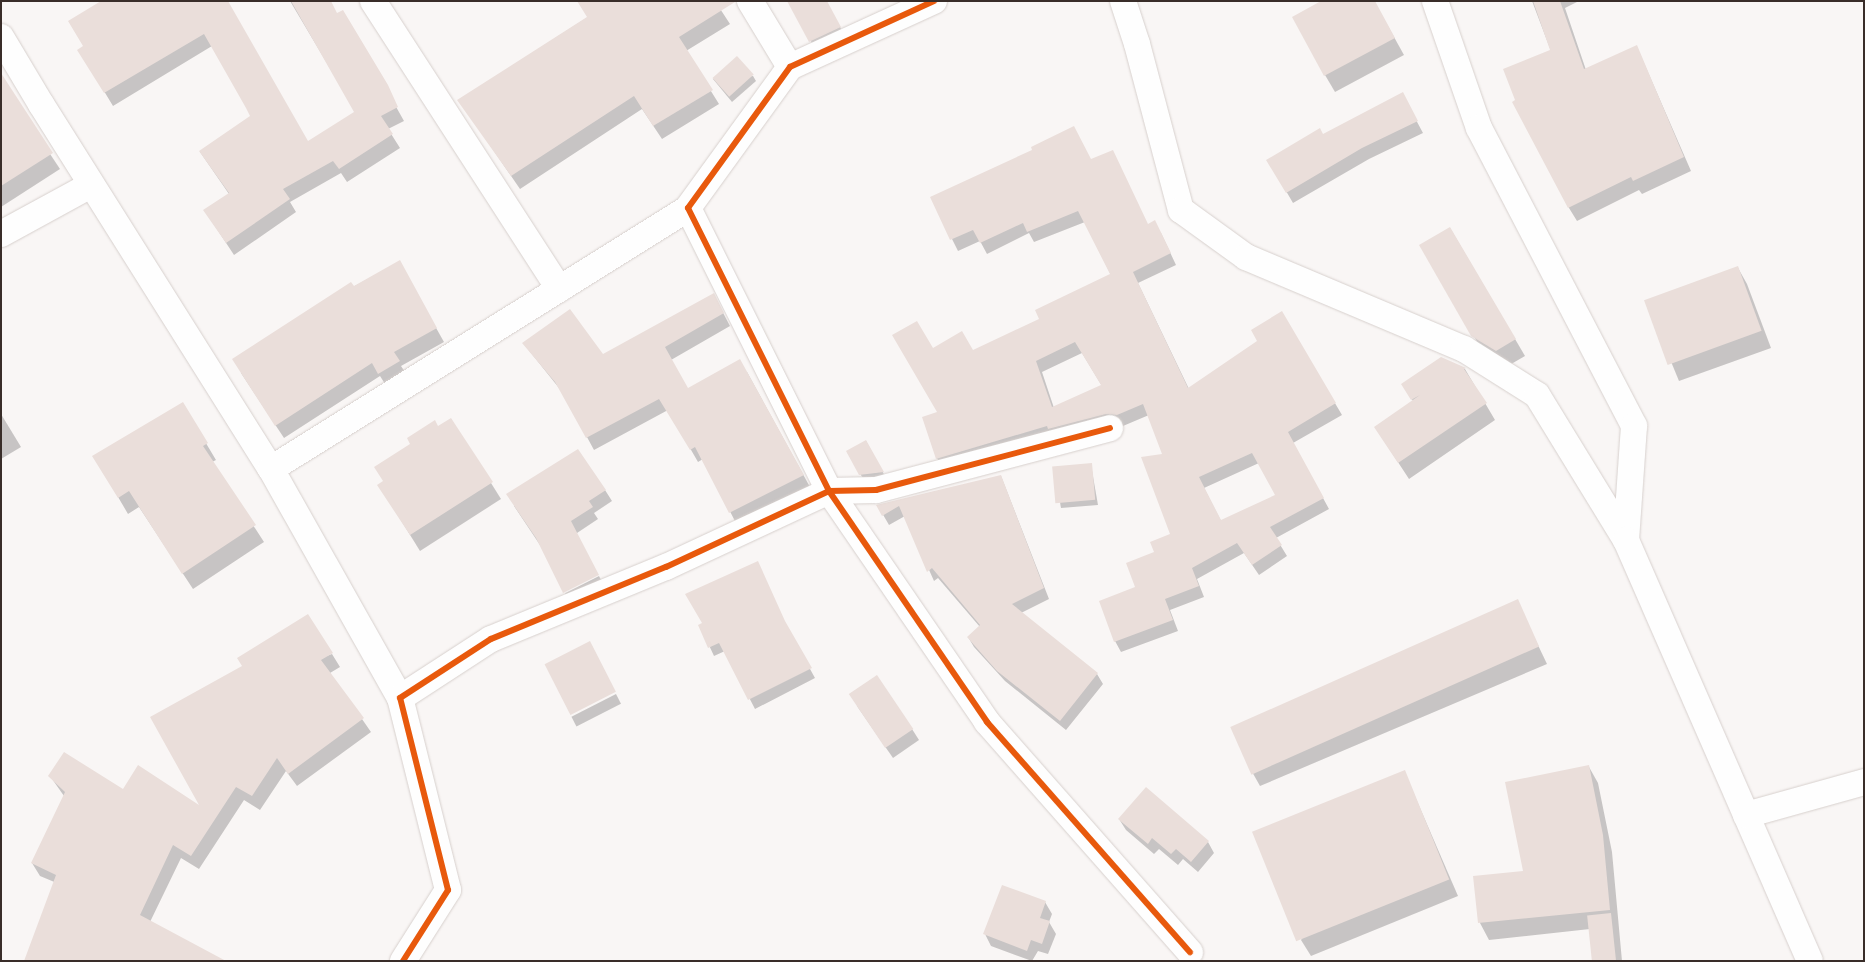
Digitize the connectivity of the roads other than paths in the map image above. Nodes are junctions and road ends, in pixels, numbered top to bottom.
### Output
1 (373, 1) edge
2 (750, 1) edge
3 (934, 1) edge
4 (1123, 1) edge
5 (1435, 1) edge
6 (1, 37) edge
7 (790, 67) junction
8 (91, 185) junction
9 (688, 208) junction
10 (1, 234) edge
11 (559, 289) junction
12 (1110, 428) dead end
13 (271, 469) junction
14 (828, 491) junction
15 (1626, 540) junction
16 (400, 698) junction
17 (1864, 782) edge
18 (1746, 815) junction
19 (1190, 952) dead end
20 (404, 961) edge
21 (1810, 961) edge

1 - 11 street
2 - 7 street
3 - 7 street
4 - 15 street
5 - 15 street
6 - 8 street
7 - 9 street
8 - 10 street
8 - 13 street
9 - 11 street
9 - 14 street
11 - 13 street
12 - 14 street
13 - 16 street
14 - 16 street
14 - 19 street
15 - 18 street
16 - 20 street
17 - 18 street
18 - 21 street

